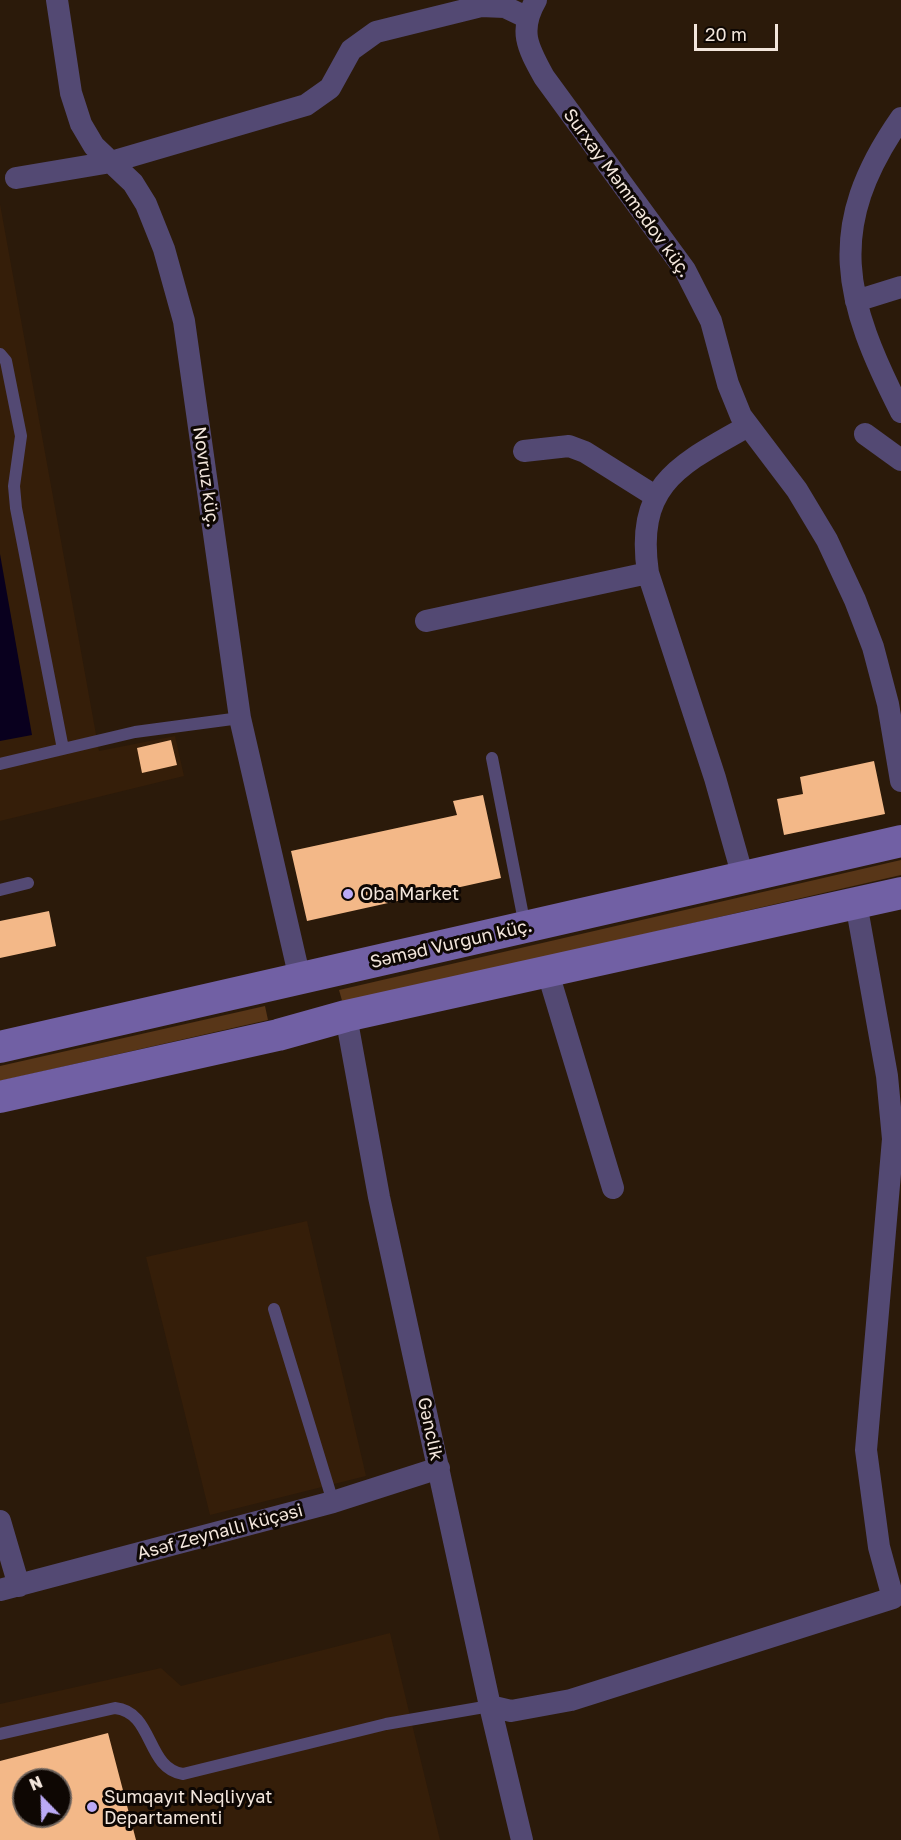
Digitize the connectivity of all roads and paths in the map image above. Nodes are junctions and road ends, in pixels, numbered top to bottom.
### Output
1 (57, 0) edge
2 (531, 8) edge
3 (901, 118) edge
4 (111, 162) junction
5 (16, 178) dead end
6 (901, 287) edge
7 (856, 301) junction
8 (0, 354) edge
9 (901, 412) edge
10 (748, 426) junction
11 (865, 434) dead end
12 (525, 451) dead end
13 (901, 460) edge
14 (655, 496) junction
15 (648, 573) junction
16 (426, 621) dead end
17 (240, 718) junction
18 (63, 749) junction
19 (492, 758) dead end
20 (0, 764) edge
21 (901, 781) edge
22 (901, 841) edge
23 (743, 877) junction
24 (28, 883) dead end
25 (0, 890) edge
26 (901, 893) edge
27 (856, 903) junction
28 (525, 927) junction
29 (548, 974) junction
30 (300, 979) junction
31 (346, 1016) junction
32 (0, 1047) edge
33 (0, 1097) edge
34 (613, 1188) dead end
35 (274, 1309) dead end
36 (439, 1468) junction
37 (333, 1502) junction
38 (0, 1521) edge
39 (9, 1588) edge
40 (897, 1604) edge
41 (490, 1706) junction
42 (0, 1734) edge
43 (522, 1840) edge

1 - 4 street, Novruz küç.
2 - 4 street
2 - 10 street, Surxay Məmmədov küç.
3 - 7 street
4 - 5 street
4 - 17 street, Novruz küç.
6 - 7 street
7 - 9 street
8 - 18 lane
10 - 14 street
10 - 21 street, Surxay Məmmədov küç.
11 - 13 street
12 - 14 street
14 - 15 street
15 - 16 street
15 - 23 street
17 - 18 lane
17 - 30 street, Novruz küç.
18 - 20 lane
19 - 28 lane
22 - 23 main road, Səməd Vurğun küç.
23 - 28 main road, Səməd Vurğun küç.
24 - 25 lane
26 - 27 main road
27 - 29 main road
27 - 40 street
28 - 30 main road, Səməd Vurğun küç.
29 - 31 main road
29 - 34 street
30 - 31 main road
30 - 32 main road, Səməd Vurğun küç.
31 - 33 main road
31 - 36 street, Gənclik
35 - 37 lane
36 - 37 street, Asəf Zeynallı küçəsi
36 - 41 street, Gənclik
37 - 39 street, Asəf Zeynallı küçəsi
38 - 39 street
40 - 41 street
41 - 42 lane
41 - 43 street, Gənclik

